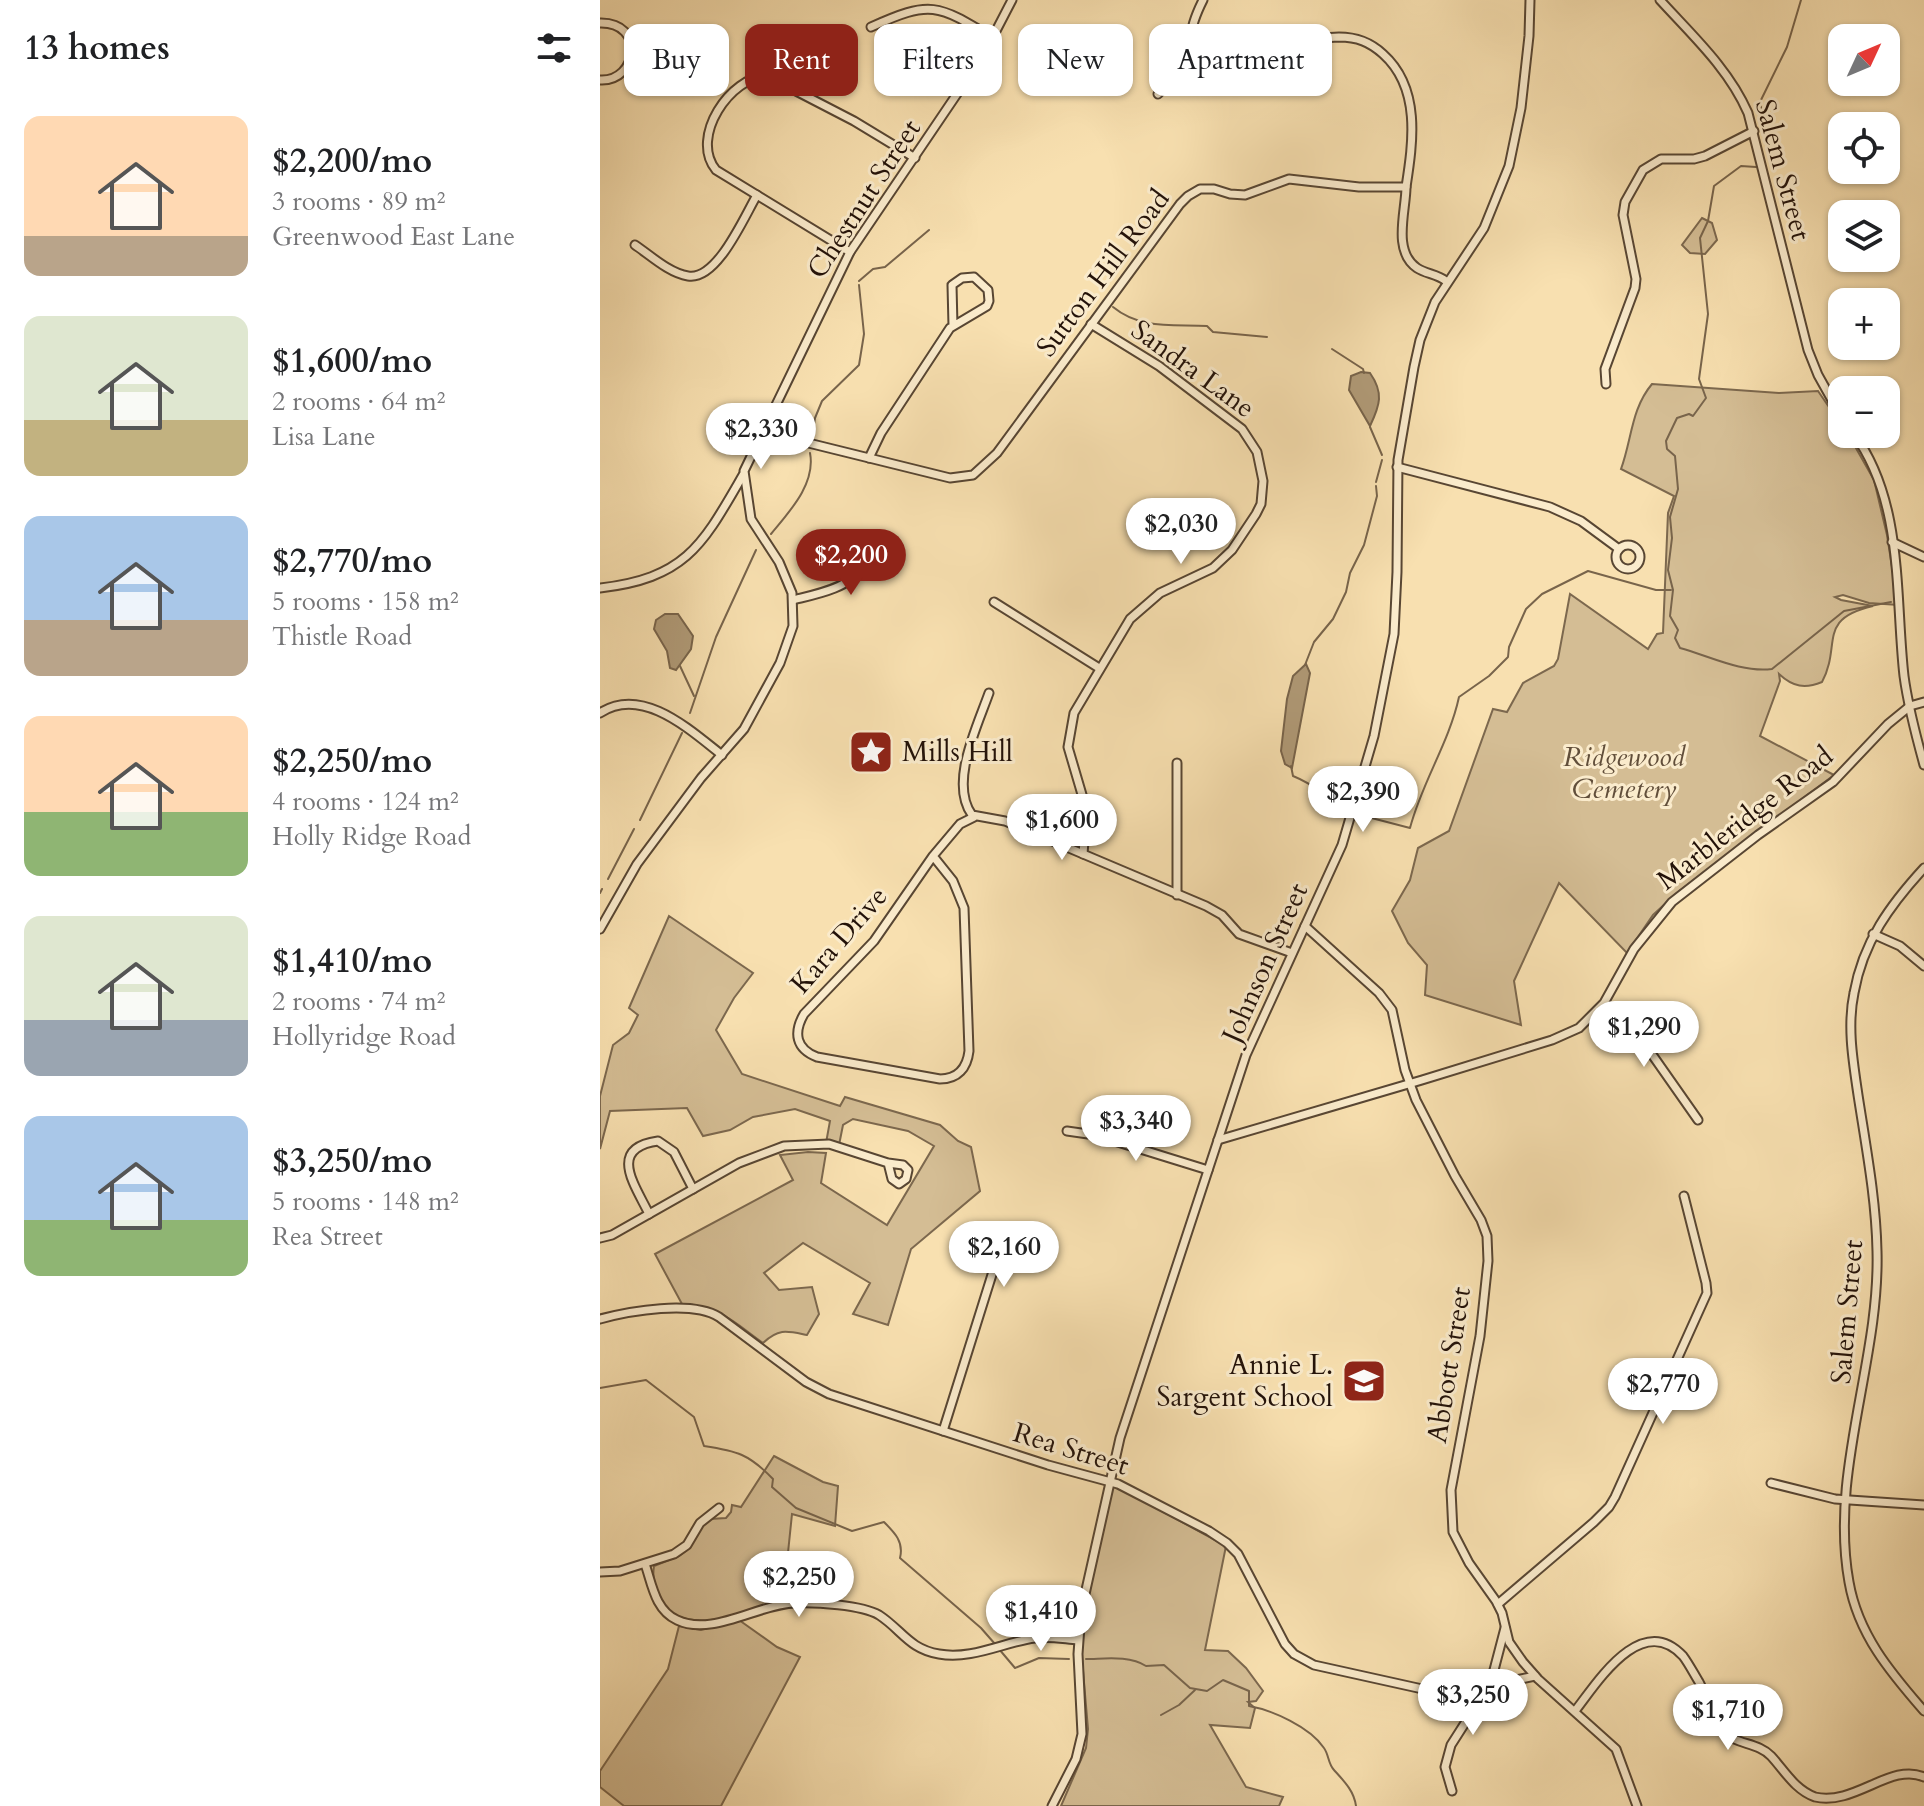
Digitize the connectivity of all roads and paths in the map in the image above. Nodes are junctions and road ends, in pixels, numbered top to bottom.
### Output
1 (1012, 0) edge
2 (1203, 0) edge
3 (1530, 0) edge
4 (1660, 0) edge
5 (600, 23) edge
6 (878, 24) edge
7 (968, 24) edge
8 (1000, 24) edge
9 (1194, 24) edge
10 (874, 26) edge
11 (871, 27) dead end
12 (1332, 38) edge
13 (600, 80) edge
14 (955, 96) edge
15 (1754, 131) junction
16 (915, 158) junction
17 (1406, 187) junction
18 (757, 195) junction
19 (635, 245) dead end
20 (850, 252) junction
21 (1446, 281) junction
22 (1091, 324) junction
23 (953, 326) junction
24 (1606, 384) dead end
25 (1828, 396) edge
26 (764, 432) junction
27 (1862, 448) edge
28 (869, 458) junction
29 (1397, 467) junction
30 (743, 474) junction
31 (730, 497) junction
32 (747, 503) junction
33 (1892, 542) junction
34 (1619, 549) dead end
35 (855, 551) dead end
36 (1924, 557) edge
37 (600, 588) edge
38 (793, 600) junction
39 (994, 602) dead end
40 (1099, 668) junction
41 (989, 693) dead end
42 (1924, 702) edge
43 (1909, 707) junction
44 (600, 713) edge
45 (722, 755) junction
46 (1177, 763) dead end
47 (1924, 765) edge
48 (974, 817) junction
49 (1083, 854) junction
50 (933, 856) junction
51 (1924, 868) edge
52 (1177, 895) junction
53 (1305, 926) junction
54 (600, 929) edge
55 (1873, 934) junction
56 (1292, 953) junction
57 (1924, 966) edge
58 (1595, 1013) junction
59 (1410, 1083) junction
60 (1698, 1120) dead end
61 (1067, 1131) dead end
62 (1218, 1140) junction
63 (888, 1163) dead end
64 (1208, 1170) junction
65 (693, 1189) junction
66 (1684, 1196) dead end
67 (649, 1214) junction
68 (600, 1238) edge
69 (995, 1265) dead end
70 (600, 1319) edge
71 (943, 1431) junction
72 (1109, 1481) junction
73 (1771, 1483) dead end
74 (1846, 1500) junction
75 (1924, 1505) edge
76 (719, 1508) dead end
77 (645, 1564) junction
78 (600, 1572) edge
79 (1498, 1604) junction
80 (1505, 1628) junction
81 (1078, 1640) junction
82 (1535, 1676) junction
83 (1488, 1686) junction
84 (1481, 1698) junction
85 (1575, 1711) junction
86 (1924, 1711) edge
87 (1924, 1777) edge
88 (1452, 1791) dead end
89 (1824, 1802) edge
90 (1052, 1806) edge
91 (1637, 1806) edge

1 - 8 street, Chestnut Street
2 - 9 street
3 - 21 street, Johnson Street
4 - 15 street, Salem Street
5 - 13 street
6 - 7 street
10 - 11 street
12 - 17 street
14 - 16 street, Chestnut Street
15 - 24 street
15 - 25 street, Salem Street
16 - 18 street
16 - 20 street, Chestnut Street
17 - 21 street
17 - 22 street, Sutton Hill Road
18 - 19 street
18 - 20 street
20 - 26 street, Chestnut Street
21 - 29 street, Johnson Street
22 - 28 street, Sutton Hill Road
22 - 40 street, Sandra Lane
23 - 23 street
23 - 28 street
26 - 28 street, Sutton Hill Road
26 - 30 street, Chestnut Street
27 - 33 street
29 - 34 street
29 - 53 street, Johnson Street
30 - 31 street, Chestnut Street
30 - 32 street
31 - 32 street
31 - 37 street, Chestnut Street
32 - 38 street
33 - 36 street
33 - 43 street
35 - 38 street
38 - 45 street
39 - 40 street
40 - 49 street, Sandra Lane
41 - 48 street
42 - 43 street, Marbleridge Road
43 - 47 street
43 - 58 street, Marbleridge Road
44 - 45 street
45 - 54 street
46 - 52 street
48 - 49 street
48 - 50 street, Kara Drive
49 - 52 street
50 - 50 street, Kara Drive
51 - 55 street, Salem Street
52 - 56 street
53 - 56 street, Johnson Street
53 - 59 street, Abbott Street
55 - 57 street
55 - 74 street, Salem Street
56 - 62 street, Johnson Street
58 - 59 street, Marbleridge Road
58 - 60 street
59 - 62 street, Marbleridge Road
59 - 79 street, Abbott Street
61 - 64 street
62 - 64 street, Johnson Street
63 - 65 street
64 - 72 street, Johnson Street
65 - 67 street
65 - 67 street
66 - 79 street
67 - 68 street
69 - 71 street
70 - 71 street, Rea Street
71 - 72 street, Rea Street
72 - 81 street, Johnson Street
72 - 84 street, Rea Street
73 - 74 street
74 - 75 street
74 - 86 street, Salem Street
76 - 77 street
77 - 78 street
77 - 81 street
79 - 80 street, Abbott Street
80 - 82 street, Abbott Street
80 - 83 street
81 - 90 street, Johnson Street
82 - 83 street
82 - 85 street, Abbott Street
83 - 84 street
84 - 88 street
85 - 89 street
85 - 91 street, Abbott Street
87 - 89 street

